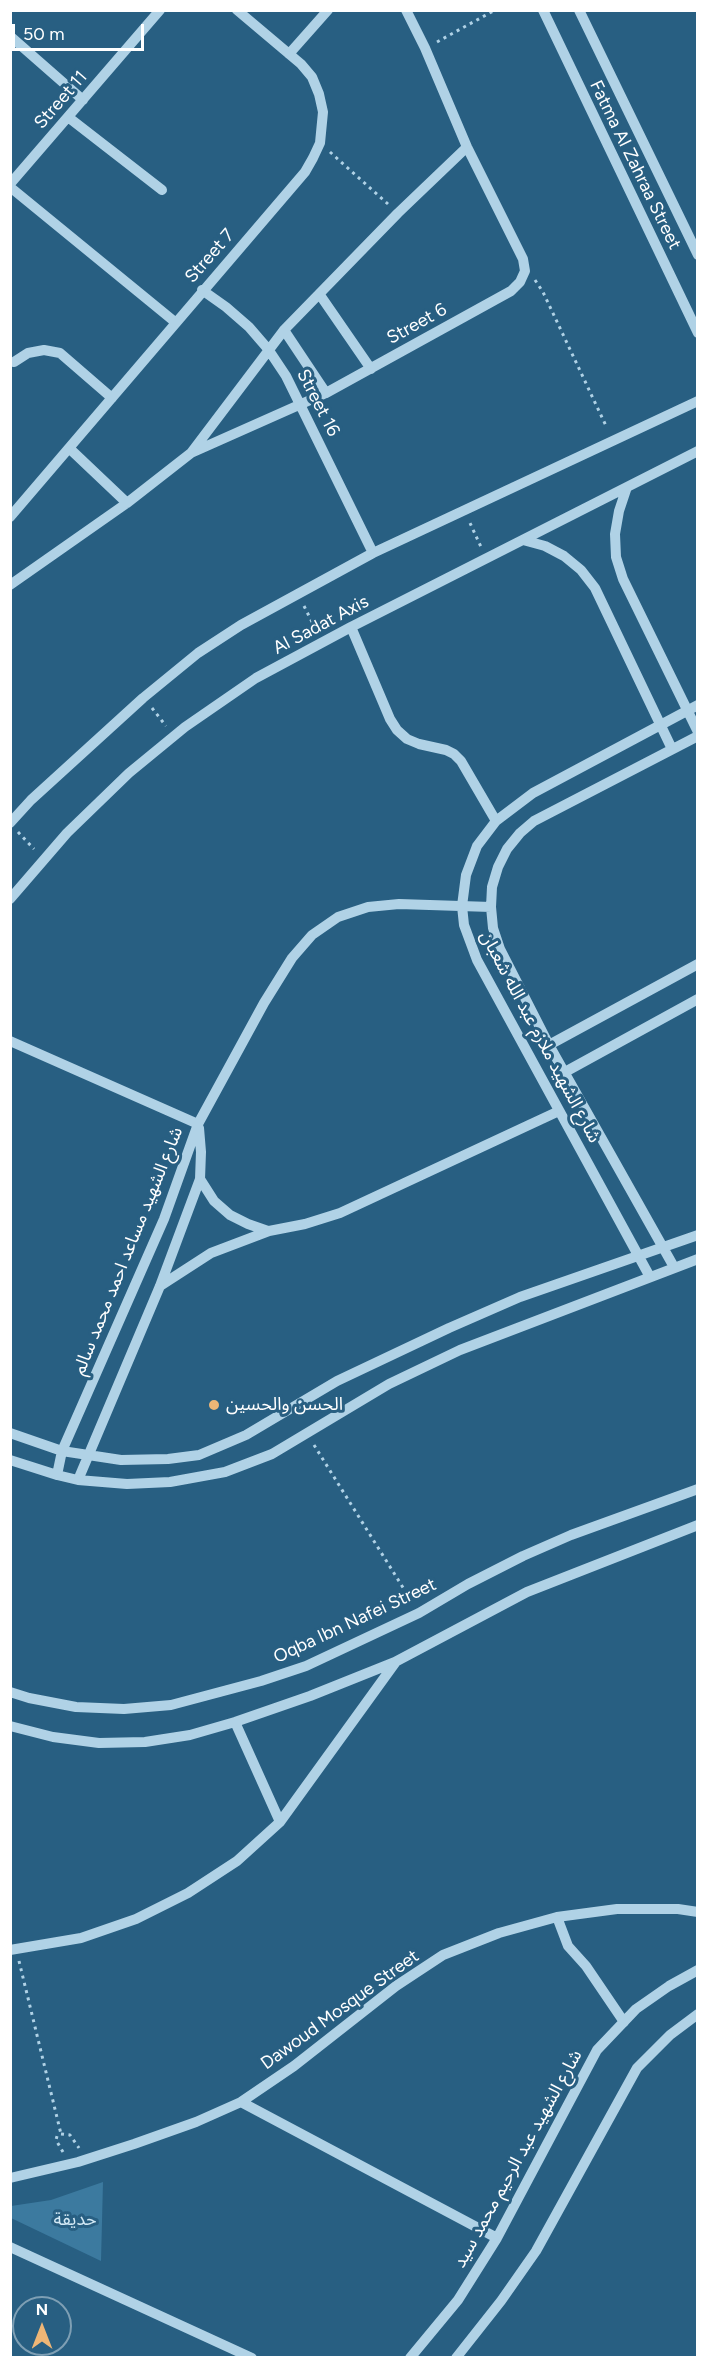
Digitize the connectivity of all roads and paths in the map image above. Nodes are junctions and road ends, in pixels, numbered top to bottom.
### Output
1 (160, 10) edge
2 (237, 10) edge
3 (328, 10) edge
4 (406, 10) edge
5 (495, 10) edge
6 (543, 10) edge
7 (579, 10) edge
8 (10, 36) edge
9 (425, 48) junction
10 (290, 54) junction
11 (83, 100) junction
12 (68, 117) junction
13 (320, 143) junction
14 (467, 147) junction
15 (12, 179) edge
16 (162, 190) dead end
17 (398, 213) junction
18 (698, 255) edge
19 (525, 271) junction
20 (202, 290) junction
21 (320, 295) junction
22 (175, 322) junction
23 (284, 330) junction
24 (698, 333) edge
25 (268, 349) junction
26 (14, 362) dead end
27 (371, 369) junction
28 (326, 393) junction
29 (112, 398) junction
30 (698, 400) edge
31 (301, 404) junction
32 (613, 440) junction
33 (69, 448) junction
34 (698, 451) edge
35 (191, 453) junction
36 (627, 487) junction
37 (127, 503) junction
38 (464, 510) junction
39 (10, 517) edge
40 (523, 540) junction
41 (374, 553) junction
42 (487, 558) junction
43 (10, 585) edge
44 (298, 593) junction
45 (351, 627) junction
46 (322, 642) junction
47 (143, 698) junction
48 (692, 708) edge
49 (659, 725) junction
50 (698, 734) edge
51 (174, 736) junction
52 (672, 749) junction
53 (496, 821) junction
54 (10, 824) edge
55 (44, 859) junction
56 (10, 899) edge
57 (462, 906) junction
58 (491, 908) junction
59 (698, 964) edge
60 (698, 999) edge
61 (10, 1041) edge
62 (549, 1045) junction
63 (565, 1072) junction
64 (559, 1111) junction
65 (198, 1124) junction
66 (200, 1179) junction
67 (269, 1231) junction
68 (698, 1235) edge
69 (663, 1248) junction
70 (638, 1257) junction
71 (698, 1259) edge
72 (675, 1267) junction
73 (650, 1277) junction
74 (160, 1286) junction
75 (10, 1433) edge
76 (306, 1433) junction
77 (62, 1451) junction
78 (88, 1456) junction
79 (10, 1460) edge
80 (57, 1475) junction
81 (78, 1480) junction
82 (698, 1489) edge
83 (698, 1525) edge
84 (419, 1613) junction
85 (395, 1662) junction
86 (10, 1692) edge
87 (234, 1722) junction
88 (10, 1726) edge
89 (280, 1822) junction
90 (698, 1912) edge
91 (557, 1917) junction
92 (13, 1950) edge
93 (698, 1970) edge
94 (698, 2014) edge
95 (624, 2022) junction
96 (241, 2102) junction
97 (61, 2134) junction
98 (86, 2159) junction
99 (70, 2164) junction
100 (10, 2178) edge
101 (497, 2238) junction
102 (10, 2247) edge
103 (252, 2358) edge
104 (410, 2358) edge
105 (456, 2358) edge

1 - 11 street, Street 11
2 - 10 street, Street 7
3 - 10 street
4 - 9 street
5 - 9 path
6 - 24 street, Fatma Al Zahraa Street
7 - 18 street, Fatma Al Zahraa Street
8 - 11 street
9 - 14 street
10 - 13 street, Street 7
11 - 12 street, Street 11
12 - 15 street, Street 11
12 - 16 street
13 - 17 path
13 - 20 street, Street 7
14 - 17 street, Street 6
14 - 19 street
15 - 22 street
17 - 21 street, Street 6
19 - 27 street, Street 6
19 - 32 path
20 - 22 street, Street 7
20 - 25 street, Street 16
21 - 23 street, Street 6
21 - 27 street
22 - 29 street, Street 7
23 - 25 street, Street 6
23 - 28 street
25 - 31 street, Street 16
25 - 35 street, Street 6
26 - 29 street
27 - 28 street, Street 6
28 - 31 street, Street 6
29 - 33 street, Street 7
30 - 32 street
31 - 35 street, Street 6
31 - 41 street, Street 16
32 - 38 street
33 - 37 street
33 - 39 street, Street 7
34 - 36 street, Al Sadat Axis
35 - 37 street, Street 6
36 - 40 street, Al Sadat Axis
36 - 48 street
37 - 43 street, Street 6
38 - 41 street
38 - 42 path
40 - 42 street, Al Sadat Axis
40 - 49 street
41 - 44 street
42 - 45 street, Al Sadat Axis
44 - 46 path
44 - 47 street
45 - 46 street, Al Sadat Axis
45 - 53 street
46 - 51 street, Al Sadat Axis
47 - 51 path
47 - 54 street
48 - 49 street, شارع الشهيد ملازم عبد الله شعبان
48 - 50 street
49 - 52 street
49 - 53 street, شارع الشهيد ملازم عبد الله شعبان
50 - 52 street, شارع الشهيد ملازم عبد الله شعبان
51 - 55 street, Al Sadat Axis
52 - 58 street, شارع الشهيد ملازم عبد الله شعبان
53 - 57 street, شارع الشهيد ملازم عبد الله شعبان
54 - 55 path
55 - 56 street, Al Sadat Axis
57 - 58 street
57 - 64 street, شارع الشهيد ملازم عبد الله شعبان
57 - 65 street
58 - 62 street, شارع الشهيد ملازم عبد الله شعبان
59 - 62 street
60 - 63 street
61 - 65 street
62 - 63 street, شارع الشهيد ملازم عبد الله شعبان
63 - 69 street, شارع الشهيد ملازم عبد الله شعبان
64 - 67 street
64 - 70 street, شارع الشهيد ملازم عبد الله شعبان
65 - 66 street, شارع الشهيد مساعد احمد محمد سالم
65 - 77 street, شارع الشهيد مساعد احمد محمد سالم
66 - 67 street
66 - 74 street, شارع الشهيد مساعد احمد محمد سالم
67 - 74 street
68 - 69 street
69 - 70 street
69 - 72 street, شارع الشهيد ملازم عبد الله شعبان
70 - 73 street, شارع الشهيد ملازم عبد الله شعبان
70 - 78 street
71 - 72 street
72 - 73 street
73 - 76 street
74 - 78 street, شارع الشهيد مساعد احمد محمد سالم
75 - 77 street
76 - 81 street
76 - 84 path
77 - 78 street
77 - 80 street, شارع الشهيد مساعد احمد محمد سالم
78 - 81 street, شارع الشهيد مساعد احمد محمد سالم
79 - 80 street
80 - 81 street
82 - 84 street, Oqba Ibn Nafei Street
83 - 85 street
84 - 86 street, Oqba Ibn Nafei Street
85 - 87 street
85 - 89 street
87 - 88 street
87 - 89 street
89 - 92 street
90 - 91 street, Dawoud Mosque Street
91 - 95 street
91 - 96 street, Dawoud Mosque Street
92 - 97 path
93 - 95 street, شارع الشهيد عبد الرحيم محمد سيد
94 - 105 street
95 - 101 street, شارع الشهيد عبد الرحيم محمد سيد
96 - 98 street, Dawoud Mosque Street
96 - 101 street
97 - 98 path
97 - 99 path
98 - 99 street, Dawoud Mosque Street
99 - 100 street, Dawoud Mosque Street
101 - 104 street, شارع الشهيد عبد الرحيم محمد سيد
102 - 103 street

